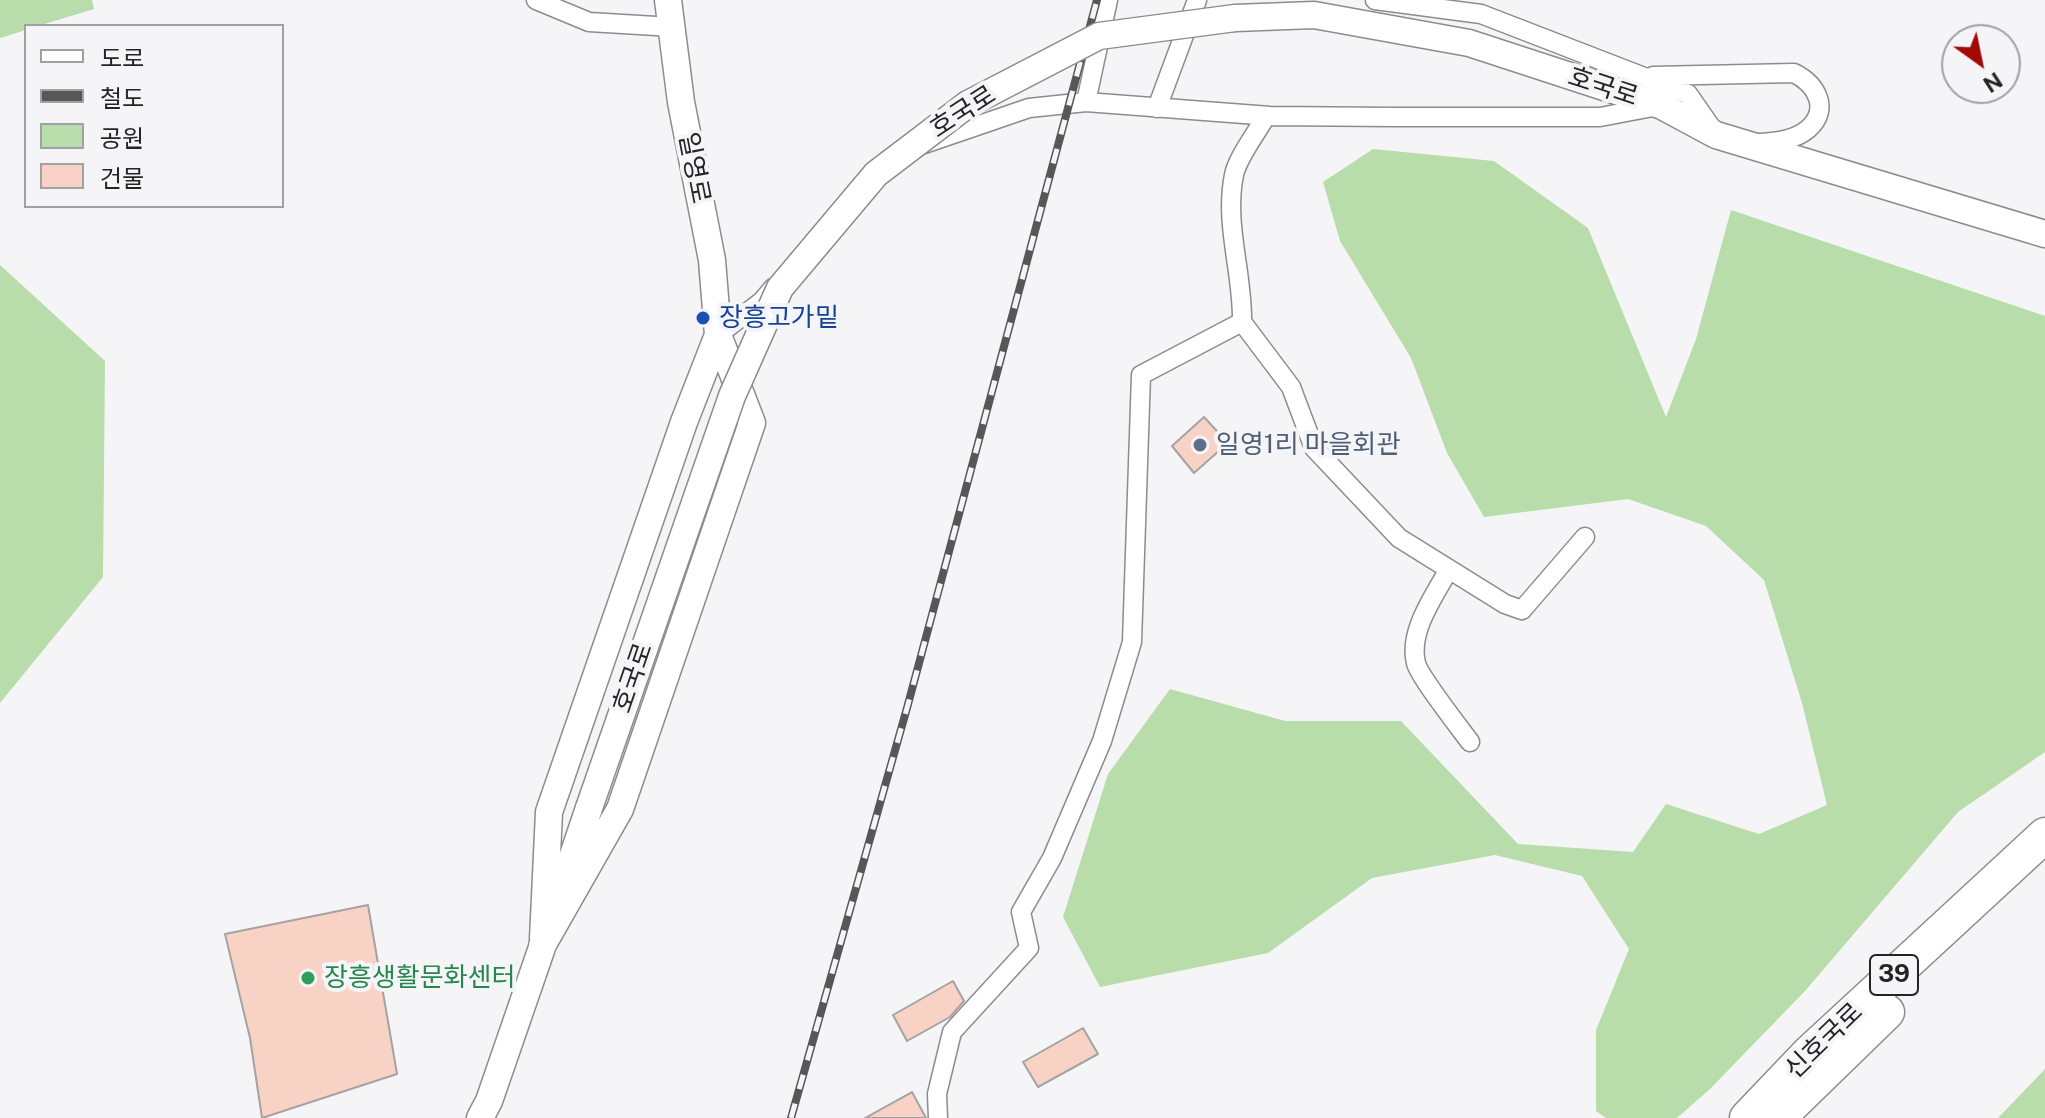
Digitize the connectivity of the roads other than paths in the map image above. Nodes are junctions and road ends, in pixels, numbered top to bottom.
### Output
1 (536, 0) edge
2 (668, 0) edge
3 (1108, 0) edge
4 (1197, 0) edge
5 (1375, 0) edge
6 (673, 27) junction
7 (1643, 76) junction
8 (1086, 102) junction
9 (1662, 106) junction
10 (1157, 108) junction
11 (1266, 116) junction
12 (1716, 135) junction
13 (1745, 143) junction
14 (2045, 234) edge
15 (1242, 322) junction
16 (718, 335) junction
17 (1585, 537) dead end
18 (1449, 569) junction
19 (1470, 742) dead end
20 (2045, 835) edge
21 (2045, 867) edge
22 (542, 946) junction
23 (480, 1118) edge
24 (938, 1118) edge
25 (1747, 1118) edge
26 (1778, 1118) edge

1 - 6 street
2 - 6 street, 일영로
3 - 8 street
4 - 10 street
5 - 7 street
6 - 16 street, 일영로
7 - 12 street
7 - 13 street
8 - 10 street
8 - 16 street
9 - 11 street
9 - 12 street, 호국로
9 - 22 street, 호국로, bridge
10 - 11 street
11 - 15 street
12 - 13 street, 호국로
13 - 14 street, 호국로
15 - 18 street
15 - 24 street
16 - 22 street
16 - 22 street
17 - 18 street
18 - 19 street
20 - 25 highway, 신호국로 / 39
21 - 26 highway, 신호국로 / 39
22 - 23 street, 호국로

